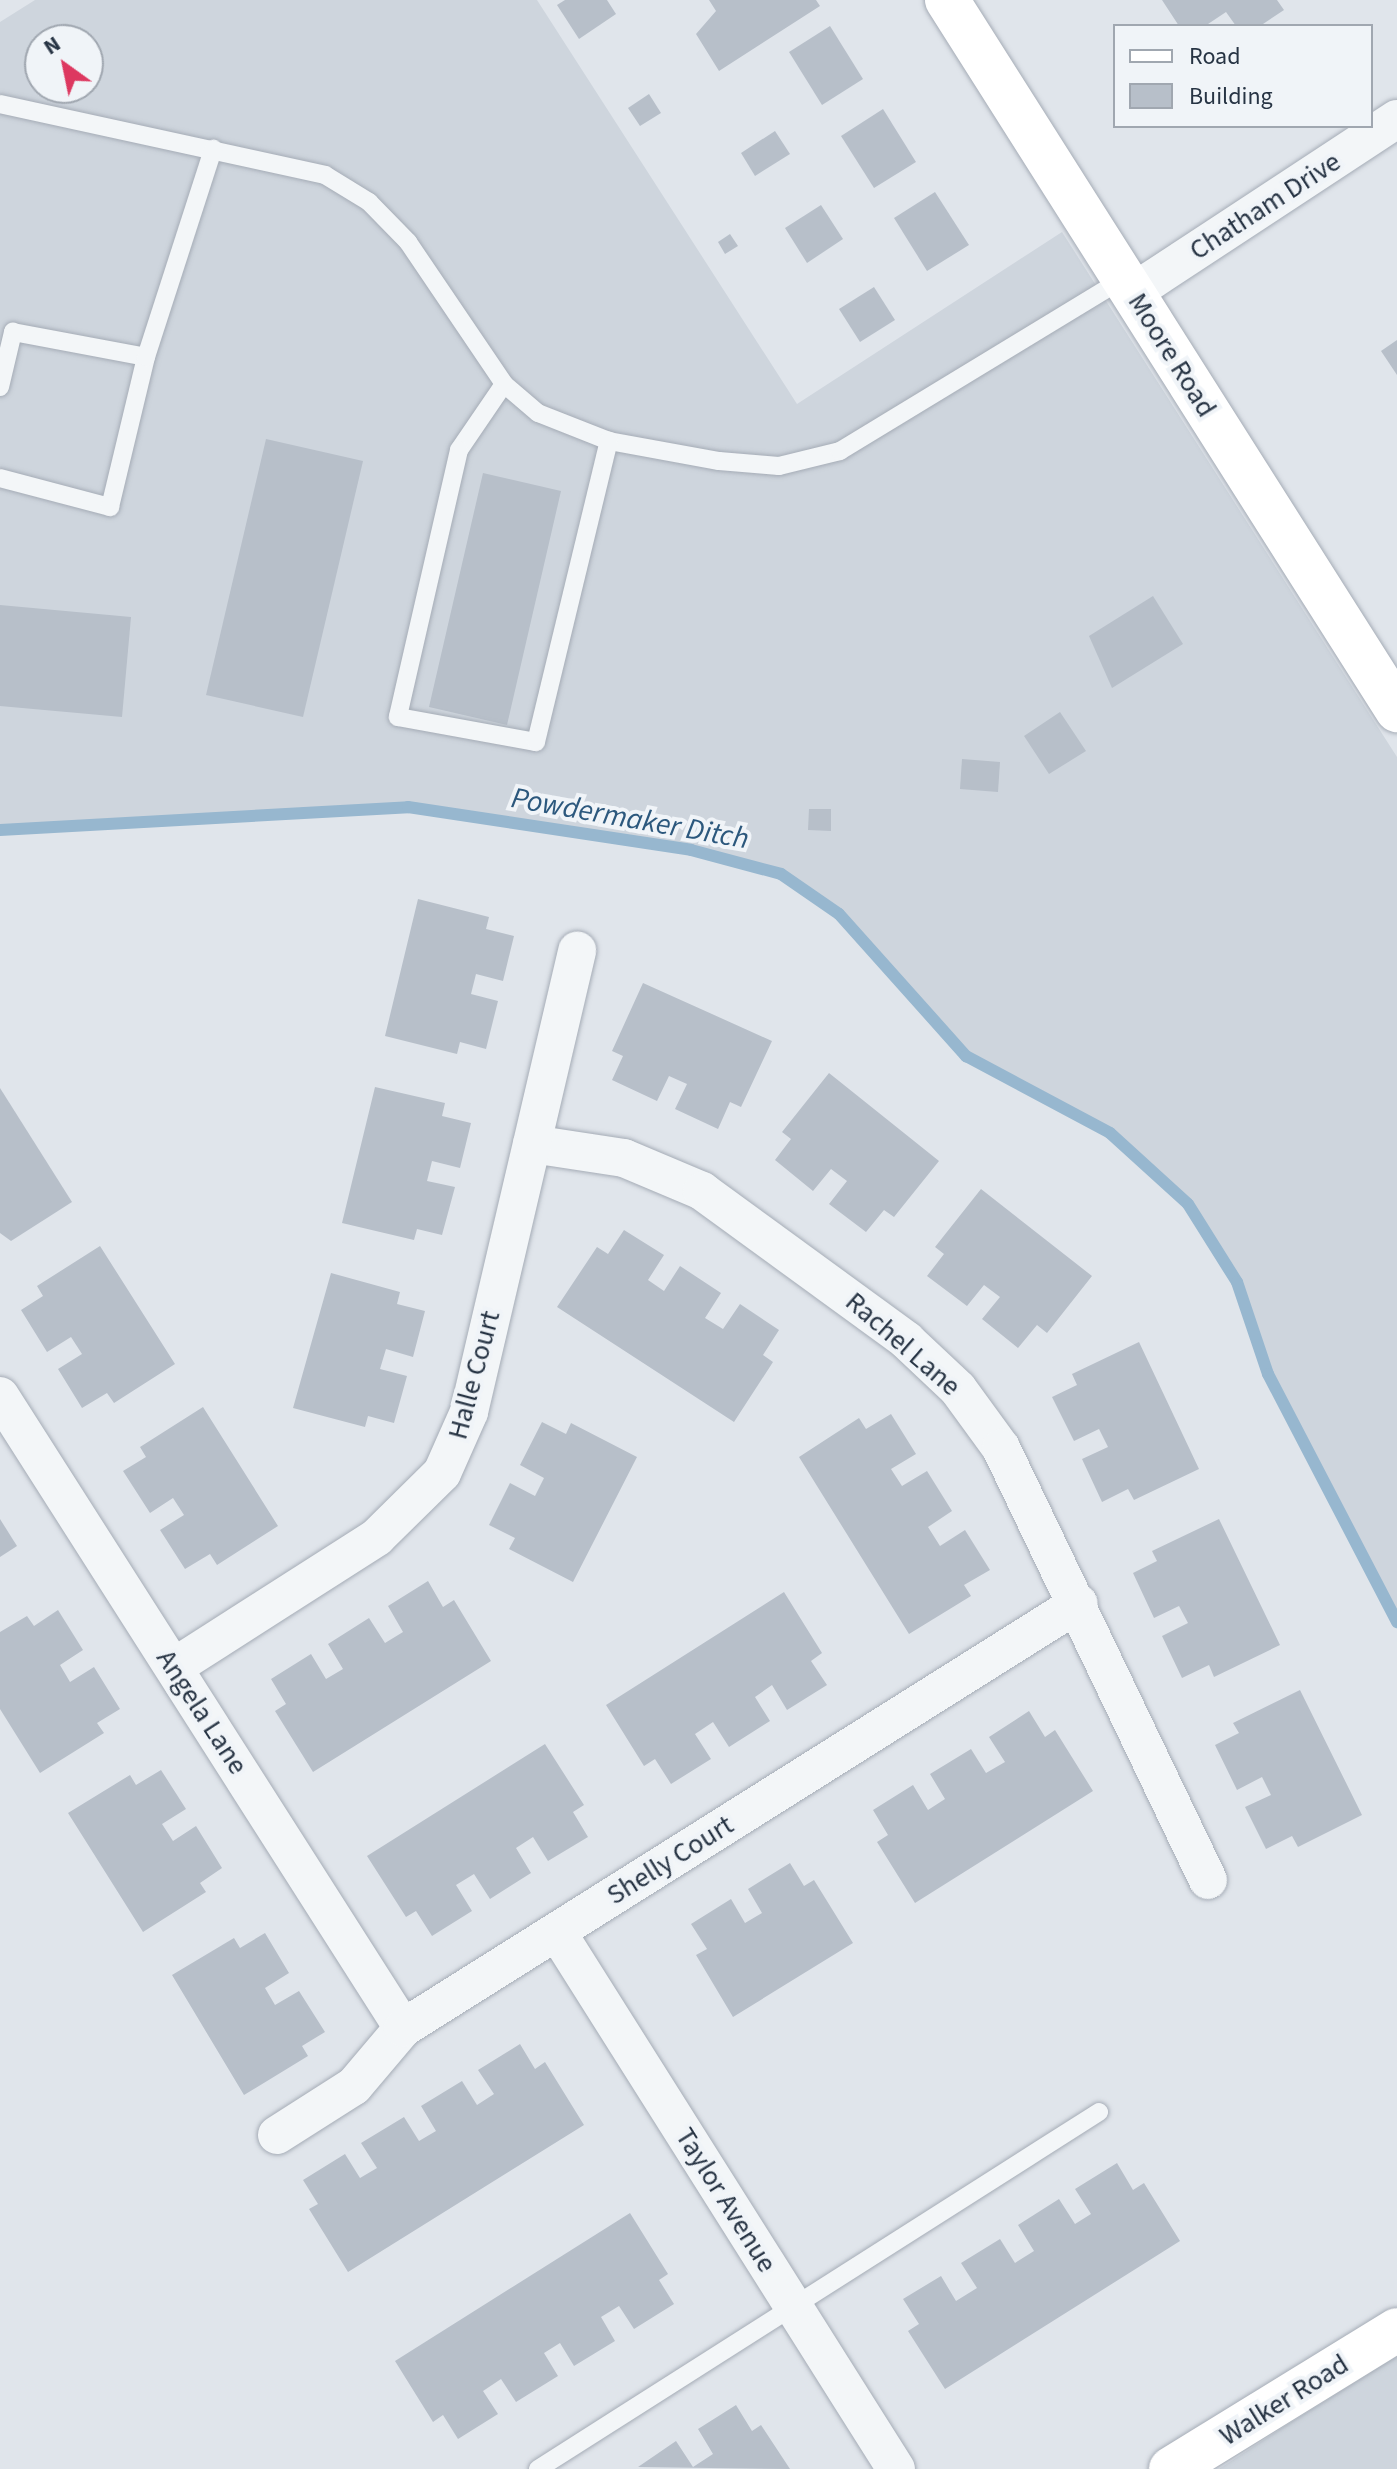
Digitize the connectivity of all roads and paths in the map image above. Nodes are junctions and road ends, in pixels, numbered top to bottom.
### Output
1 (947, 0) edge
2 (0, 104) edge
3 (1397, 119) edge
4 (213, 149) junction
5 (1128, 286) junction
6 (146, 357) junction
7 (504, 384) junction
8 (0, 387) edge
9 (609, 441) junction
10 (0, 478) edge
11 (1397, 710) edge
12 (577, 950) dead end
13 (532, 1144) junction
14 (0, 1396) edge
15 (1079, 1603) junction
16 (174, 1667) junction
17 (1208, 1880) dead end
18 (557, 1932) junction
19 (403, 2028) junction
20 (1099, 2112) dead end
21 (277, 2135) dead end
22 (793, 2306) junction
23 (1397, 2330) edge
24 (538, 2469) edge
25 (896, 2469) edge
26 (1171, 2469) edge

1 - 5 street, Moore Road
2 - 4 lane
3 - 5 street, Chatham Drive
4 - 6 lane
4 - 7 lane
5 - 9 lane
5 - 11 street, Moore Road
6 - 8 lane
6 - 10 lane
7 - 9 lane
7 - 9 lane
12 - 13 street, Halle Court
13 - 15 street, Rachel Lane
13 - 16 street, Halle Court
14 - 16 street, Angela Lane
15 - 17 street, Rachel Lane
15 - 18 street, Shelly Court
16 - 19 street, Angela Lane
18 - 19 street, Shelly Court
18 - 22 street, Taylor Avenue
19 - 21 street, Shelly Court
20 - 22 lane
22 - 24 lane
22 - 25 street, Taylor Avenue
23 - 26 street, Walker Road

